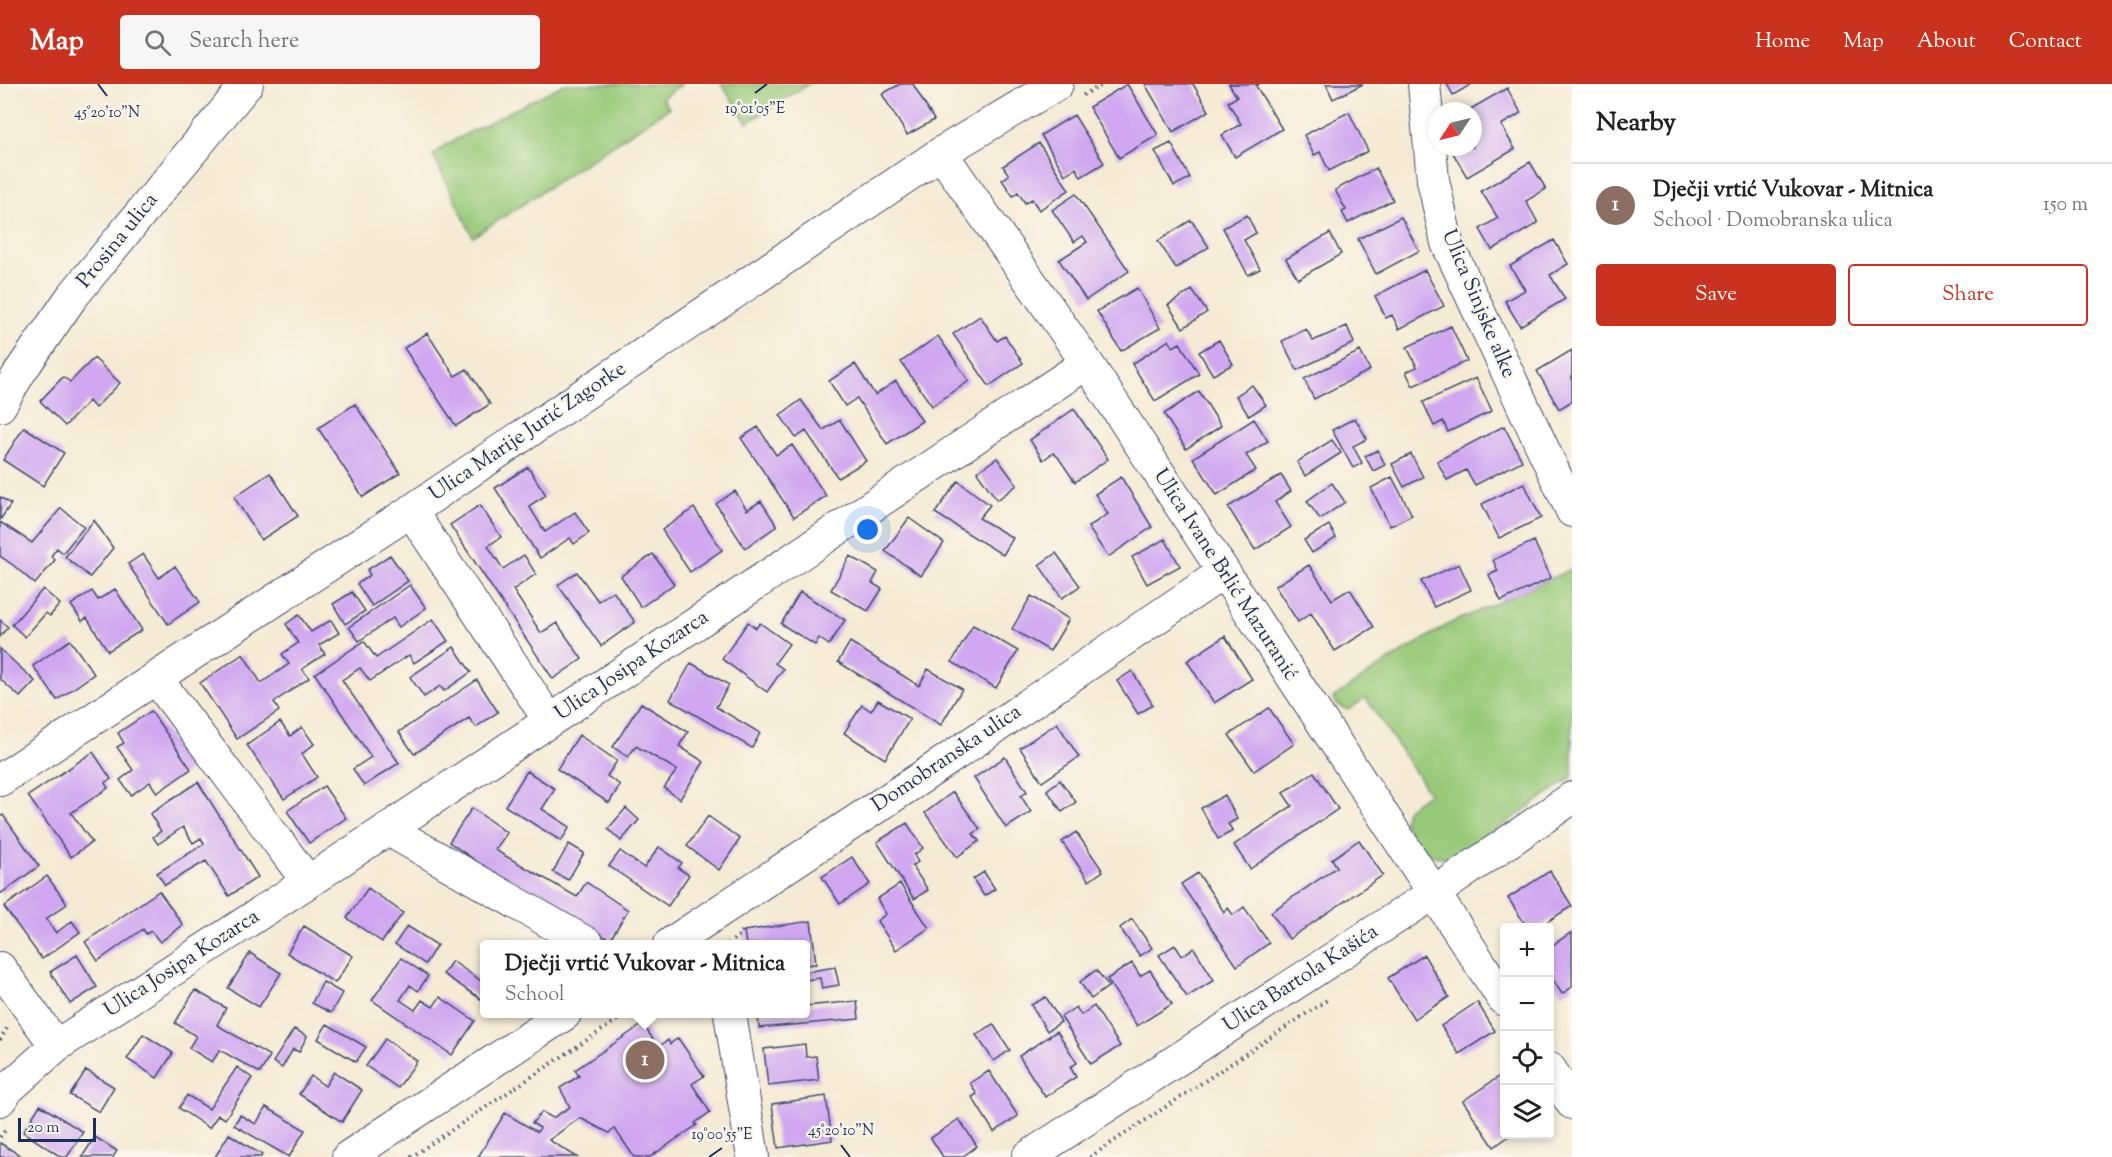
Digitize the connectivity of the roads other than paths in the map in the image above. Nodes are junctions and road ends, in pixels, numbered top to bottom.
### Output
1 (247, 84) edge
2 (1057, 84) edge
3 (1424, 84) edge
4 (941, 153) junction
5 (1087, 363) junction
6 (0, 406) edge
7 (411, 511) junction
8 (1572, 512) edge
9 (1224, 572) junction
10 (156, 678) junction
11 (549, 720) junction
12 (0, 780) edge
13 (1572, 798) edge
14 (387, 829) junction
15 (308, 882) junction
16 (1434, 893) junction
17 (717, 930) edge
18 (579, 940) edge
19 (686, 940) edge
20 (0, 968) edge
21 (1500, 994) edge
22 (559, 1018) edge
23 (731, 1018) edge
24 (56, 1046) junction
25 (1554, 1075) edge
26 (0, 1100) edge
27 (1572, 1103) edge
28 (348, 1157) edge
29 (753, 1157) edge
30 (1028, 1157) edge

1 - 6 street, Prosina ulica
2 - 4 street, Ulica Marije Jurić Zagorke
3 - 8 street, Ulica Sinjske alke
4 - 5 street, Ulica Ivane Brlić Mazuranić
4 - 7 street, Ulica Marije Jurić Zagorke
5 - 9 street, Ulica Ivane Brlić Mazuranić
5 - 11 street, Ulica Josipa Kozarca
7 - 10 street, Ulica Marije Jurić Zagorke
7 - 11 street
9 - 16 street, Ulica Ivane Brlić Mazuranić
9 - 17 street, Domobranska ulica
10 - 12 street, Ulica Marije Jurić Zagorke
10 - 15 street
11 - 14 street, Ulica Josipa Kozarca
13 - 16 street, Ulica Bartola Kašića
14 - 15 street, Ulica Josipa Kozarca
14 - 18 street
15 - 24 street, Ulica Josipa Kozarca
16 - 21 street, Ulica Ivane Brlić Mazuranić
16 - 30 street, Ulica Bartola Kašića
17 - 19 street, Domobranska ulica
20 - 24 street
22 - 28 street
23 - 29 street
24 - 26 street, Ulica Josipa Kozarca
25 - 27 street

